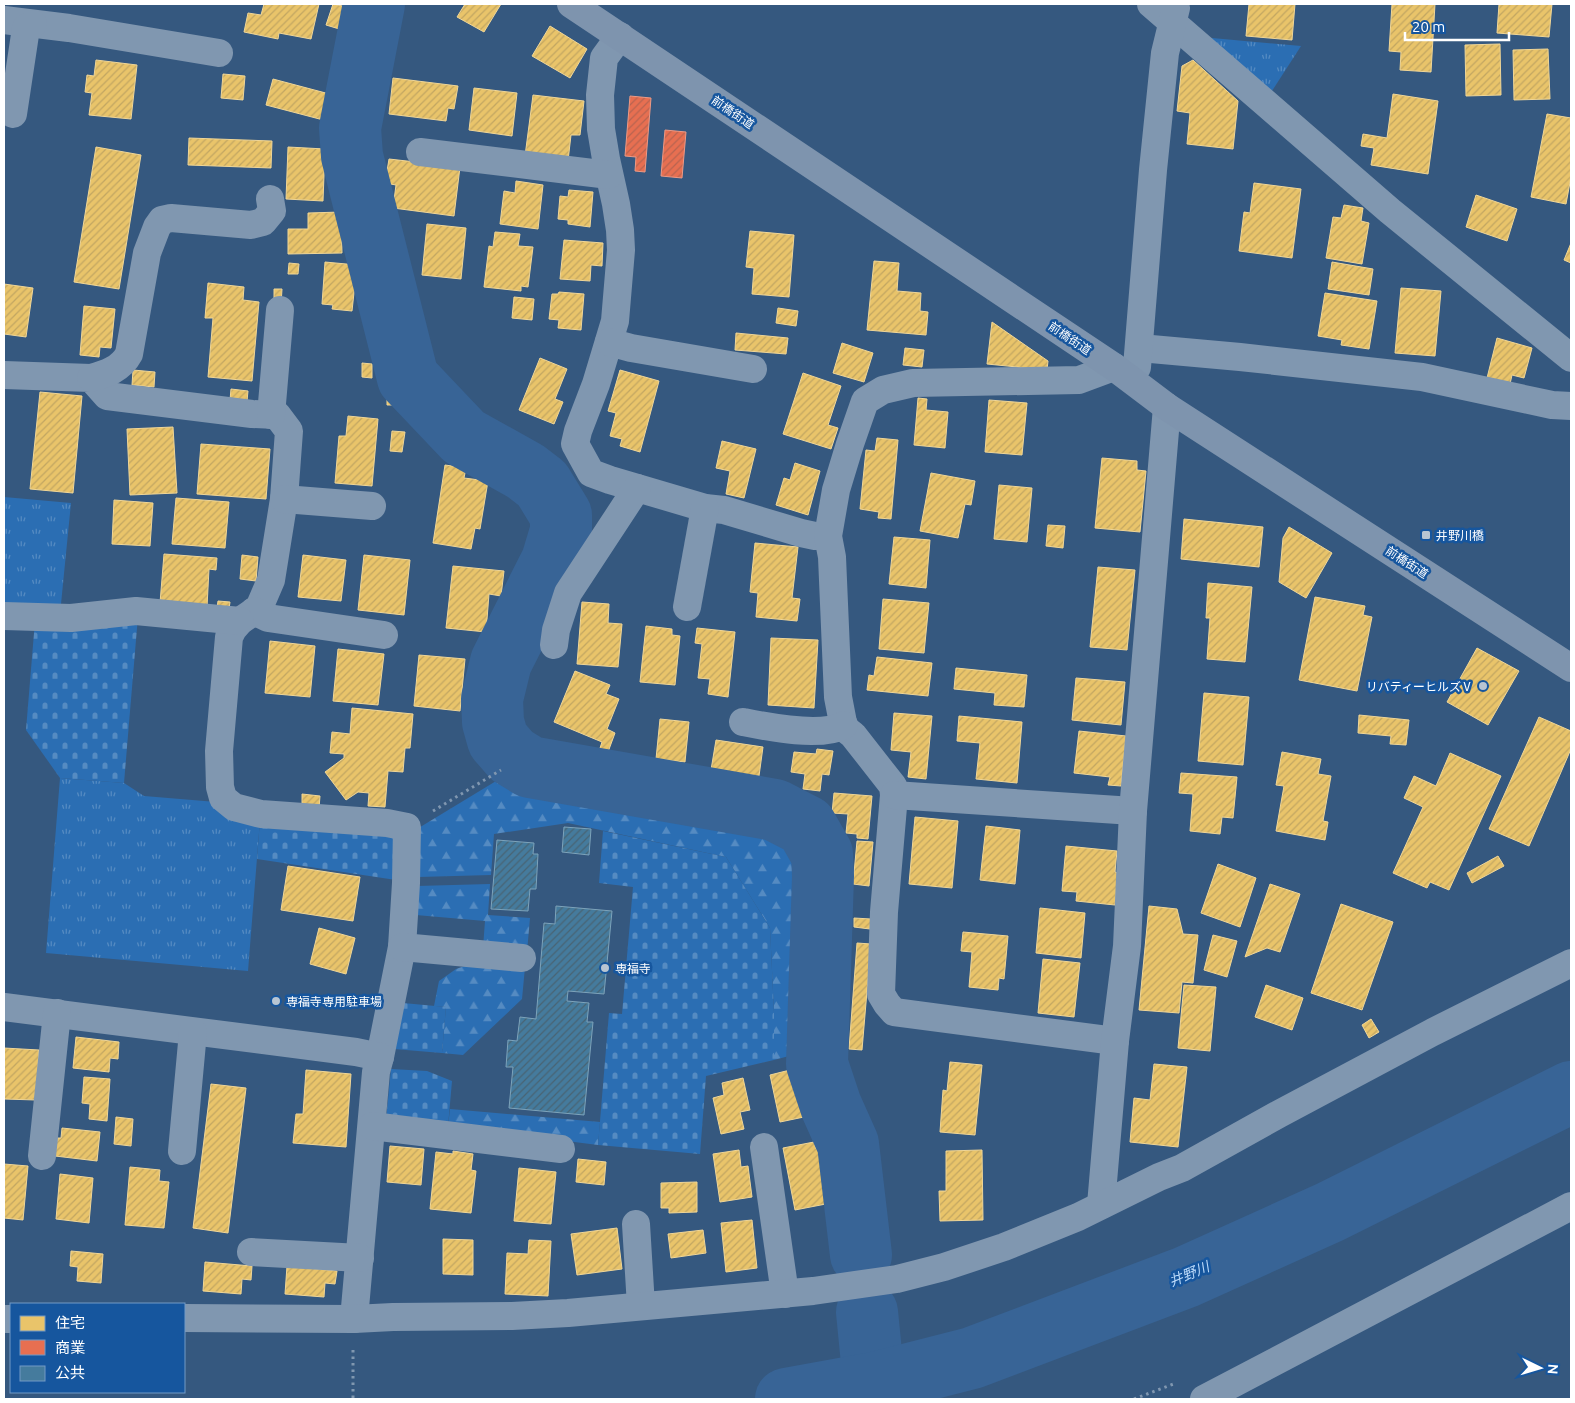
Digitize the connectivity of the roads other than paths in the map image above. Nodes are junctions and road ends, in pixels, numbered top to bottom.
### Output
1 (1151, 4) edge
2 (581, 7) edge
3 (1175, 14) edge
4 (4, 20) edge
5 (33, 24) junction
6 (620, 36) junction
7 (219, 53) dead end
8 (13, 114) dead end
9 (420, 152) dead end
10 (609, 175) junction
11 (270, 199) dead end
12 (280, 310) dead end
13 (609, 342) junction
14 (1140, 348) junction
15 (1571, 358) edge
16 (753, 368) dead end
17 (4, 374) edge
18 (1124, 375) junction
19 (91, 378) junction
20 (1571, 406) edge
21 (1167, 407) junction
22 (271, 415) junction
23 (637, 488) junction
24 (284, 499) junction
25 (372, 506) dead end
26 (705, 508) junction
27 (828, 536) junction
28 (687, 606) dead end
29 (4, 616) edge
30 (247, 616) junction
31 (384, 635) dead end
32 (554, 645) dead end
33 (1571, 668) edge
34 (743, 722) dead end
35 (844, 725) junction
36 (894, 795) junction
37 (1133, 811) junction
38 (402, 946) junction
39 (522, 958) dead end
40 (1571, 963) edge
41 (4, 1007) edge
42 (57, 1013) junction
43 (193, 1032) junction
44 (1116, 1041) junction
45 (380, 1057) junction
46 (372, 1126) junction
47 (764, 1147) dead end
48 (561, 1149) dead end
49 (182, 1151) dead end
50 (42, 1156) dead end
51 (1101, 1205) junction
52 (1571, 1206) edge
53 (636, 1224) dead end
54 (252, 1252) dead end
55 (360, 1258) junction
56 (785, 1294) junction
57 (641, 1306) junction
58 (185, 1318) edge
59 (354, 1319) junction
60 (1211, 1397) edge

1 - 3 street
2 - 6 main road, 前橋街道
3 - 14 street
3 - 15 street
4 - 5 street
5 - 7 street
5 - 8 street
6 - 10 street
6 - 18 main road, 前橋街道
9 - 10 street
10 - 13 street
11 - 19 street
12 - 22 street
13 - 16 street
13 - 23 street
14 - 18 street
14 - 20 street
17 - 19 street
18 - 21 main road, 前橋街道
18 - 27 street
19 - 22 street
21 - 33 main road, 前橋街道
21 - 37 street
22 - 24 street
23 - 26 street
23 - 32 street
24 - 25 street
24 - 30 street
26 - 27 street
26 - 28 street
27 - 35 street
29 - 30 street
30 - 31 street
30 - 38 street
34 - 35 street
35 - 36 street
36 - 37 street
36 - 44 street
37 - 44 street
38 - 39 street
38 - 45 street
40 - 51 street
41 - 42 street
42 - 43 street
42 - 50 street
43 - 45 street
43 - 49 street
44 - 51 street
45 - 46 street
46 - 48 street
46 - 55 street
47 - 56 street
51 - 56 street
52 - 60 street
53 - 57 street
54 - 55 street
55 - 59 street
56 - 57 street
57 - 59 street
58 - 59 street

